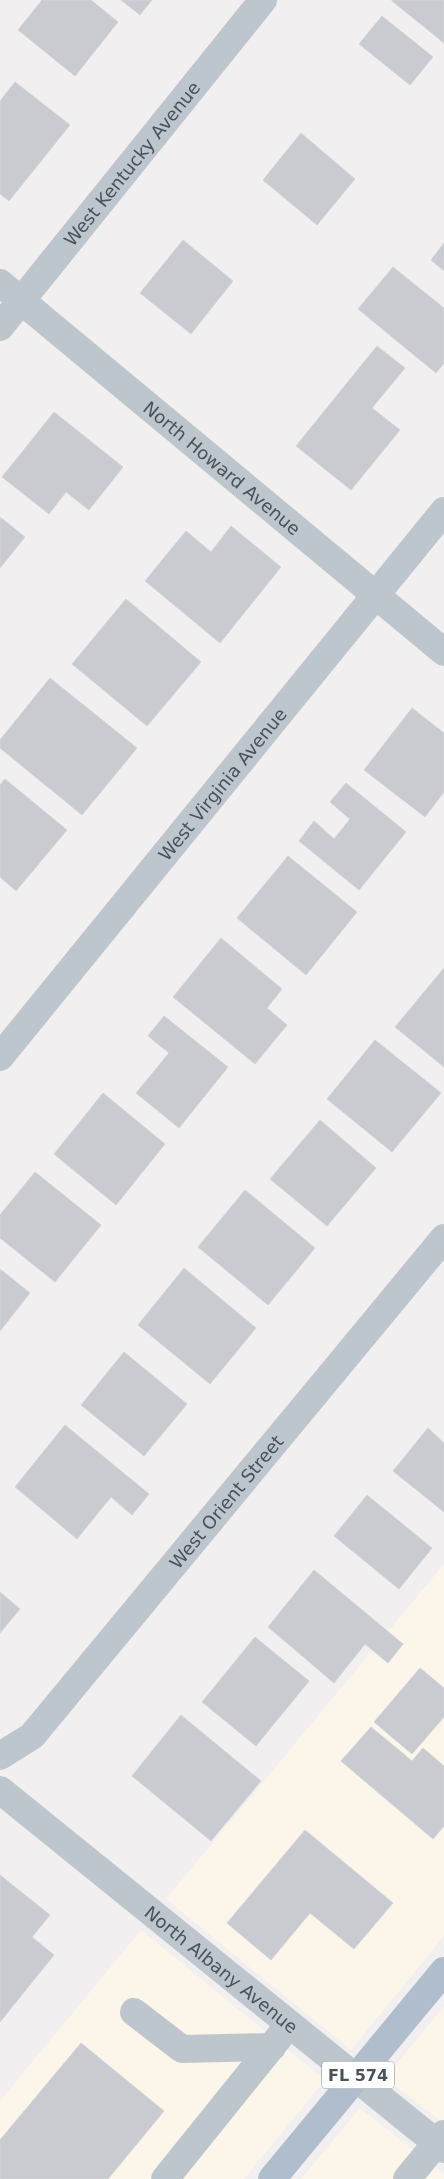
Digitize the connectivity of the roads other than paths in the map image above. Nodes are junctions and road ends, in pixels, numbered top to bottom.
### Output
1 (263, 0) edge
2 (0, 283) edge
3 (21, 301) junction
4 (0, 327) edge
5 (444, 511) edge
6 (376, 596) junction
7 (444, 652) edge
8 (0, 1057) edge
9 (444, 1238) edge
10 (0, 1756) edge
11 (0, 1790) edge
12 (444, 1971) edge
13 (134, 2012) dead end
14 (289, 2025) junction
15 (272, 2046) junction
16 (355, 2078) junction
17 (442, 2142) edge
18 (165, 2179) edge
19 (272, 2179) edge
20 (407, 2179) edge

1 - 3 street, West Kentucky Avenue
2 - 3 street, North Howard Avenue
3 - 4 street, West Kentucky Avenue
3 - 6 street, North Howard Avenue
5 - 6 street, West Virginia Avenue
6 - 7 street, North Howard Avenue
6 - 8 street, West Virginia Avenue
9 - 10 street, West Orient Street
11 - 14 street, North Albany Avenue
12 - 16 main road, FL 574
13 - 15 street
14 - 15 street
14 - 16 street, North Albany Avenue
15 - 18 street
16 - 17 street, North Albany Avenue
16 - 19 main road, FL 574
17 - 20 street

